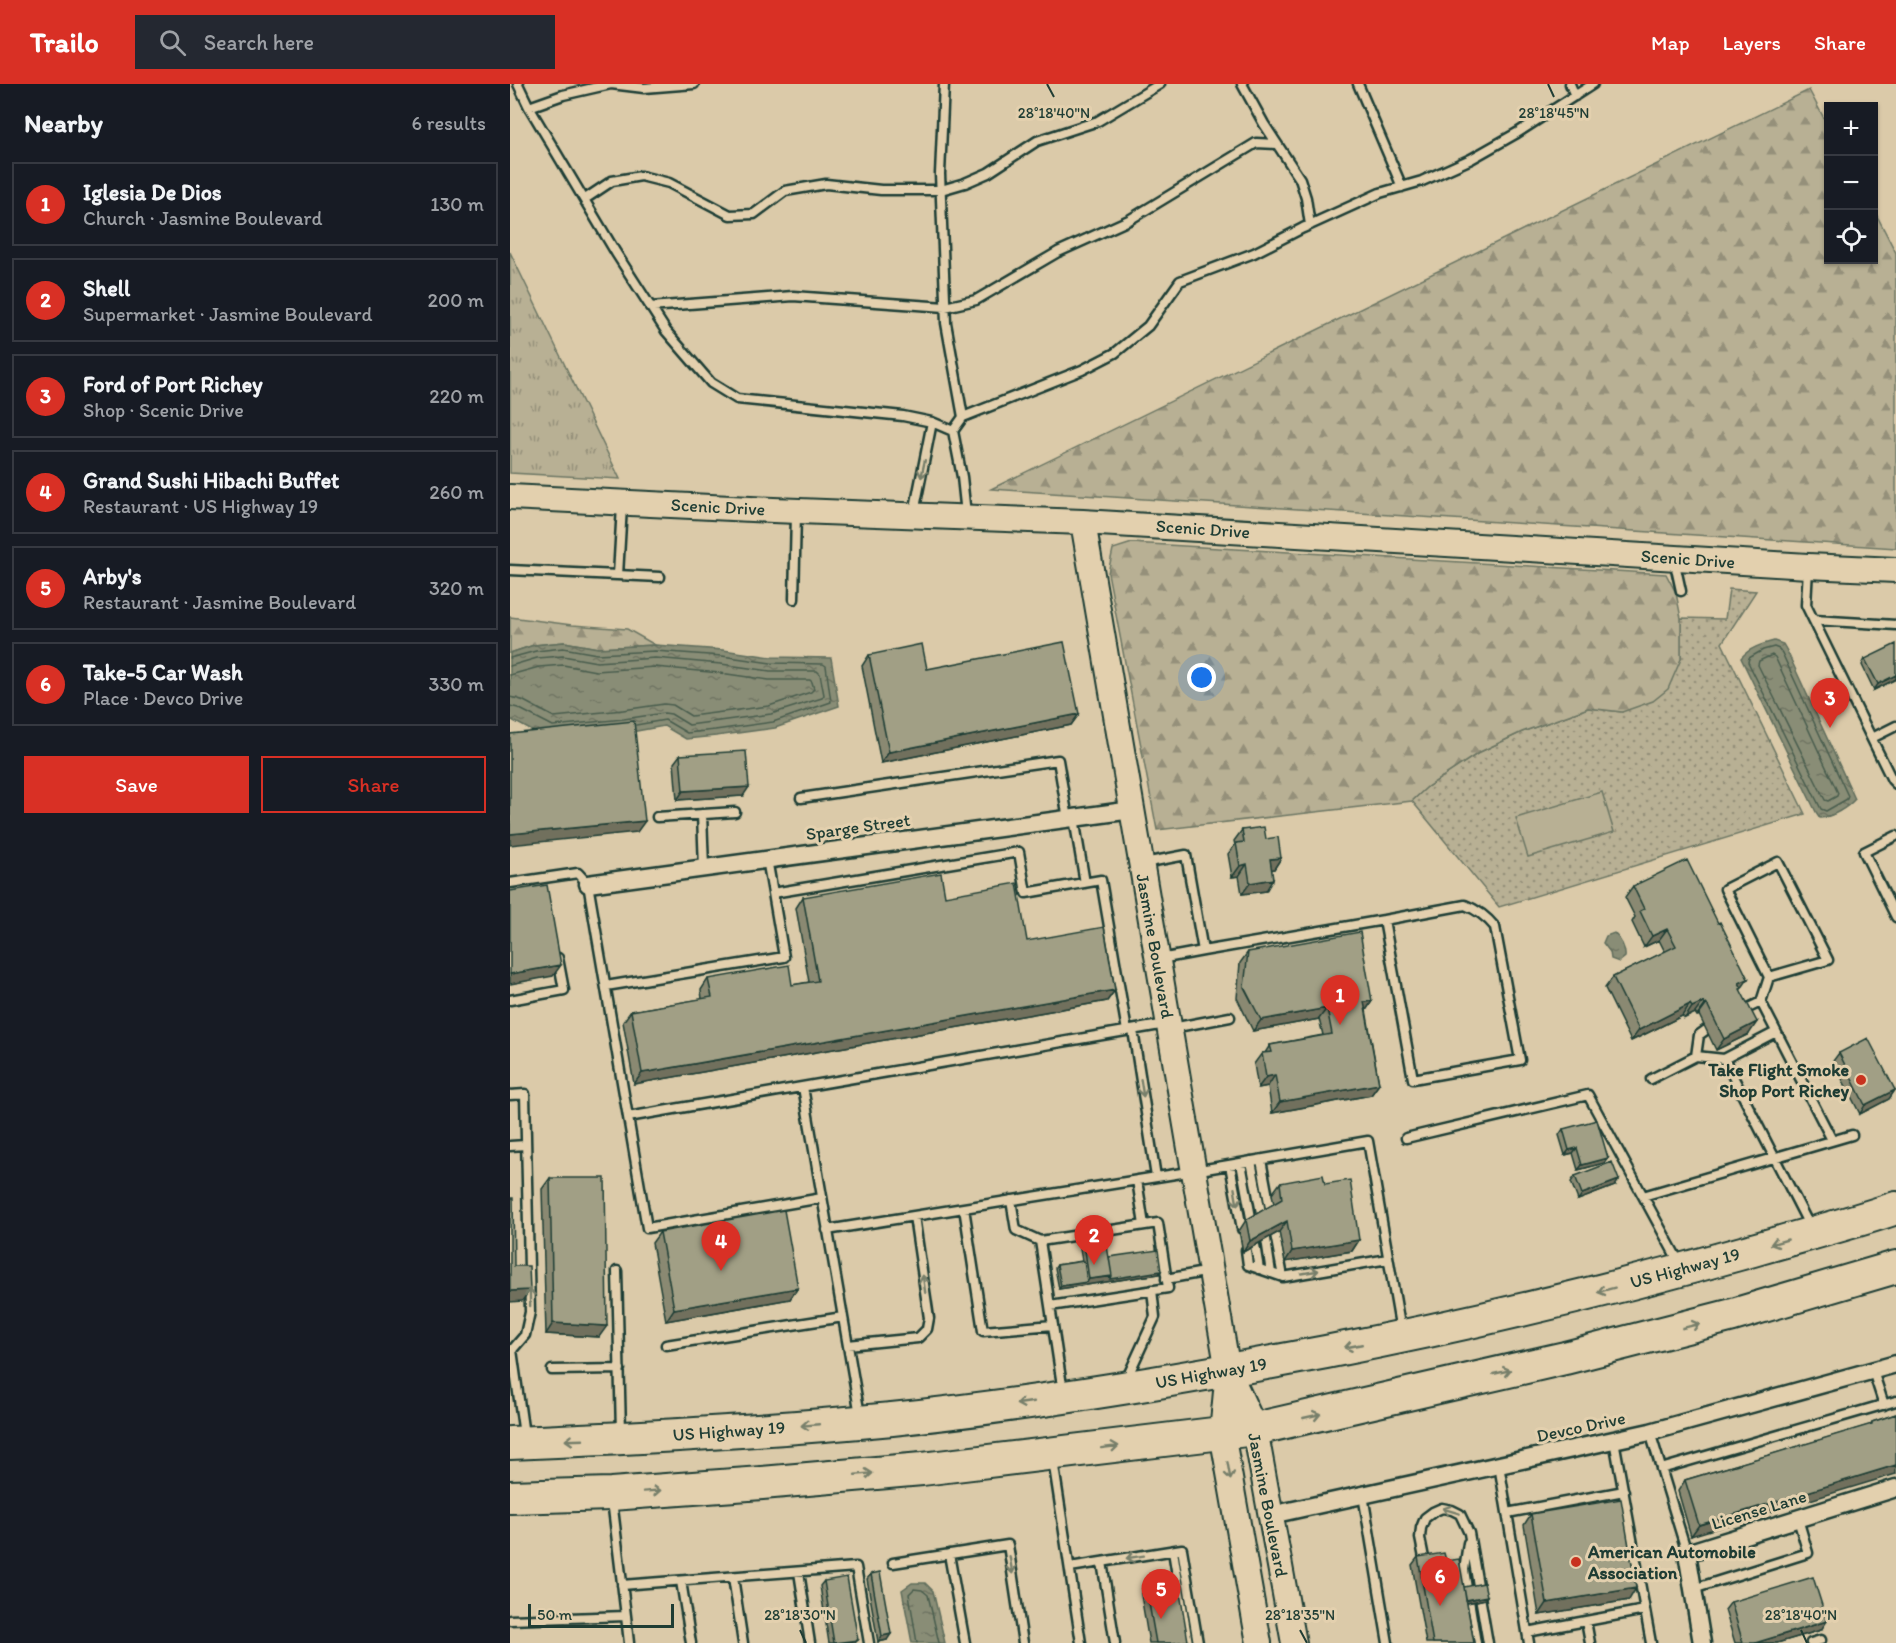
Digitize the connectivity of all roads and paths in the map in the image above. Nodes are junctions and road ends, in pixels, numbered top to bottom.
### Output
1 (518, 84) edge
2 (694, 84) edge
3 (944, 84) edge
4 (1160, 84) edge
5 (1242, 84) edge
6 (1358, 84) edge
7 (1570, 84) edge
8 (1593, 84) edge
9 (1575, 96) junction
10 (529, 107) junction
11 (1264, 124) junction
12 (1256, 143) junction
13 (1277, 144) junction
14 (1402, 187) junction
15 (941, 190) junction
16 (585, 199) junction
17 (1310, 225) junction
18 (650, 306) junction
19 (945, 307) junction
20 (963, 417) junction
21 (932, 422) junction
22 (953, 431) junction
23 (510, 497) edge
24 (622, 502) junction
25 (796, 511) junction
26 (913, 515) junction
27 (967, 518) junction
28 (1083, 522) junction
29 (1674, 558) junction
30 (1808, 566) junction
31 (510, 570) edge
32 (1896, 570) edge
33 (618, 575) junction
34 (660, 577) dead end
35 (1681, 591) dead end
36 (794, 599) dead end
37 (1814, 620) junction
38 (1896, 626) edge
39 (1896, 726) edge
40 (1872, 738) junction
41 (1896, 784) edge
42 (801, 798) dead end
43 (1132, 810) junction
44 (735, 812) dead end
45 (702, 814) junction
46 (657, 817) dead end
47 (1071, 818) junction
48 (1896, 837) edge
49 (767, 859) junction
50 (1141, 863) junction
51 (704, 868) junction
52 (545, 878) junction
53 (510, 883) edge
54 (1085, 883) junction
55 (588, 884) junction
56 (547, 889) edge
57 (773, 893) junction
58 (1896, 917) edge
59 (1384, 920) junction
60 (556, 945) edge
61 (1203, 951) junction
62 (1157, 960) junction
63 (1769, 977) junction
64 (606, 986) junction
65 (510, 1000) edge
66 (1761, 1002) junction
67 (1738, 1013) edge
68 (1230, 1017) dead end
69 (1169, 1026) junction
70 (1706, 1030) dead end
71 (1130, 1031) junction
72 (1776, 1032) junction
73 (1696, 1056) junction
74 (1724, 1059) junction
75 (1651, 1079) dead end
76 (803, 1087) junction
77 (510, 1095) edge
78 (628, 1118) junction
79 (1852, 1135) dead end
80 (1406, 1138) dead end
81 (1832, 1140) junction
82 (526, 1145) junction
83 (510, 1146) edge
84 (1774, 1157) junction
85 (1261, 1160) junction
86 (1251, 1161) junction
87 (1241, 1163) junction
88 (1230, 1165) junction
89 (1194, 1171) junction
90 (1156, 1177) junction
91 (1137, 1180) junction
92 (1643, 1196) junction
93 (822, 1198) junction
94 (1011, 1200) junction
95 (964, 1208) junction
96 (1896, 1208) edge
97 (1271, 1213) edge
98 (914, 1216) junction
99 (1262, 1218) edge
100 (1252, 1223) edge
101 (1144, 1225) junction
102 (1242, 1229) dead end
103 (827, 1230) junction
104 (1814, 1233) junction
105 (1275, 1234) edge
106 (1266, 1239) edge
107 (1040, 1241) junction
108 (1255, 1245) edge
109 (1246, 1250) edge
110 (1388, 1259) junction
111 (1896, 1267) edge
112 (1259, 1269) junction
113 (1210, 1270) junction
114 (1683, 1270) junction
115 (617, 1271) dead end
116 (1271, 1273) junction
117 (1283, 1277) junction
118 (1166, 1279) junction
119 (1152, 1290) junction
120 (1050, 1306) junction
121 (843, 1317) junction
122 (1053, 1324) junction
123 (1402, 1337) junction
124 (666, 1345) dead end
125 (848, 1345) junction
126 (511, 1350) edge
127 (1896, 1364) edge
128 (620, 1369) junction
129 (552, 1370) dead end
130 (1228, 1371) junction
131 (1873, 1371) junction
132 (1122, 1388) junction
133 (1064, 1397) junction
134 (1896, 1401) edge
135 (1884, 1405) junction
136 (861, 1421) junction
137 (1255, 1429) junction
138 (1650, 1432) junction
139 (1222, 1433) junction
140 (622, 1438) junction
141 (1614, 1440) junction
142 (517, 1443) edge
143 (1052, 1454) junction
144 (1499, 1465) junction
145 (1661, 1469) junction
146 (1896, 1488) edge
147 (1624, 1491) junction
148 (611, 1494) junction
149 (1363, 1495) junction
150 (510, 1497) edge
151 (1507, 1513) junction
152 (1271, 1515) junction
153 (1798, 1519) junction
154 (1469, 1533) junction
155 (1173, 1551) junction
156 (1687, 1553) junction
157 (949, 1554) junction
158 (1102, 1562) junction
159 (893, 1563) dead end
160 (1425, 1563) edge
161 (1070, 1567) junction
162 (799, 1572) junction
163 (733, 1577) junction
164 (681, 1581) junction
165 (622, 1585) junction
166 (1693, 1589) junction
167 (1646, 1610) junction
168 (626, 1617) junction
169 (510, 1620) edge
170 (1586, 1621) junction
171 (1527, 1632) junction
172 (1821, 1640) dead end
173 (629, 1643) edge
174 (691, 1643) edge
175 (743, 1643) edge
176 (810, 1643) edge
177 (869, 1643) edge
178 (965, 1643) edge
179 (1023, 1643) edge
180 (1081, 1643) edge
181 (1115, 1643) edge
182 (1188, 1643) edge
183 (1198, 1643) edge
184 (1259, 1643) edge
185 (1294, 1643) edge
186 (1388, 1643) edge
187 (1476, 1643) edge
188 (1488, 1643) edge
189 (1529, 1643) edge
190 (1590, 1643) edge
191 (1652, 1643) edge
192 (1702, 1643) edge
193 (1810, 1643) edge

1 - 10 lane
2 - 10 lane
3 - 15 lane
4 - 15 lane
5 - 11 lane
6 - 14 lane
7 - 9 lane
8 - 9 lane
9 - 14 lane
10 - 16 lane
11 - 12 lane
11 - 13 lane
12 - 13 lane
12 - 19 lane
13 - 17 lane
14 - 17 lane
15 - 16 lane
15 - 19 lane
16 - 18 lane
17 - 20 lane
18 - 19 lane
18 - 21 lane
19 - 20 lane
20 - 22 lane
21 - 22 lane
21 -> 26 lane
22 - 27 lane
23 - 24 street, Scenic Drive
24 - 25 street, Scenic Drive
24 - 33 lane
25 - 26 street, Scenic Drive
25 - 36 lane
26 - 27 street, Scenic Drive
27 - 28 street, Scenic Drive
28 - 29 street, Scenic Drive
28 - 43 street, Jasmine Boulevard
29 - 30 street, Scenic Drive
29 - 35 lane
30 - 32 street, Scenic Drive
30 - 37 lane
31 - 33 lane
33 - 34 lane
37 - 38 lane
37 - 40 lane
39 - 40 lane
40 - 41 lane
42 - 47 lane
43 - 47 street, Sparge Street
43 - 50 street, Jasmine Boulevard
44 - 45 lane
45 - 46 lane
45 - 51 lane
47 - 49 street, Sparge Street
47 - 54 lane
48 - 58 lane
49 - 51 street, Sparge Street
49 - 57 lane
50 - 61 lane
50 - 62 street, Jasmine Boulevard
51 - 55 street, Sparge Street
52 - 53 lane
52 - 55 lane
52 - 56 lane
54 - 57 lane
54 - 71 lane
55 - 64 lane
57 - 64 lane
59 - 59 lane
59 - 61 lane
60 - 65 lane
61 - 62 lane
62 - 69 street, Jasmine Boulevard
63 - 63 lane
63 - 66 lane
64 - 78 lane
66 - 67 lane
66 - 72 lane
68 - 69 lane
69 - 71 lane
69 - 89 street, Jasmine Boulevard
70 - 73 lane
71 - 76 lane
71 -> 90 lane
72 - 74 lane
72 - 81 lane
73 - 74 lane
73 - 75 lane
74 - 84 lane
76 - 78 lane
76 - 93 lane
77 - 82 lane
78 - 93 lane
79 - 81 lane
80 - 92 lane
81 - 84 lane
82 - 83 lane
126 -> 82 lane
84 - 92 lane
84 - 104 lane
85 - 86 lane
85 - 97 lane
85 - 110 lane
86 - 87 lane
86 - 99 lane
87 - 88 lane
87 - 100 lane
88 - 89 lane
88 -> 102 lane
89 - 90 lane
89 - 113 street, Jasmine Boulevard
90 - 91 lane
91 - 94 lane
91 - 101 lane
92 - 114 lane
93 - 103 lane
94 - 95 lane
94 - 107 lane
95 - 98 lane
95 - 122 lane
96 - 104 highway, US Highway 19
98 - 103 lane
125 -> 98 lane
101 - 107 lane
101 - 118 lane
103 - 121 lane
104 -> 114 highway, US Highway 19
105 - 117 lane
106 - 116 lane
107 - 120 lane
108 - 112 lane
109 - 112 lane
117 -> 110 lane
110 - 123 lane
137 -> 111 highway
112 - 116 lane
113 - 118 lane
113 - 130 street, Jasmine Boulevard
114 -> 123 highway, US Highway 19
115 - 128 lane
116 - 117 lane
118 - 119 lane
119 - 120 lane
119 - 132 lane
120 - 122 lane
121 - 124 lane
121 - 125 lane
122 - 133 lane
123 -> 130 highway, US Highway 19
125 - 136 lane
126 - 142 lane
127 - 131 street, Devco Drive
128 - 129 lane
128 - 140 lane
130 - 132 highway, US Highway 19
130 - 137 street, Jasmine Boulevard
130 - 139 street, Jasmine Boulevard
131 - 135 lane
131 - 138 street, Devco Drive
132 - 133 highway, US Highway 19
133 -> 136 highway, US Highway 19
134 - 135 lane
135 - 145 lane
136 -> 140 highway, US Highway 19
137 - 139 highway
137 - 152 street, Jasmine Boulevard
138 - 141 street, Devco Drive
138 - 145 lane
143 -> 139 highway
139 -> 184 street, Jasmine Boulevard
140 -> 142 highway, US Highway 19
141 - 144 street, Devco Drive
141 - 147 lane
148 -> 143 highway
143 - 161 lane
144 - 149 street, Devco Drive
144 - 151 lane
145 - 156 lane
146 - 153 street, License Lane
147 - 151 lane
147 - 167 lane
148 - 150 highway
148 - 165 lane
149 - 152 street, Devco Drive
149 - 186 lane
151 - 171 lane
152 - 185 street, Jasmine Boulevard
153 - 156 street, License Lane
153 - 166 lane
154 -> 160 lane
154 - 187 lane
154 - 188 lane
155 -> 158 lane
155 - 182 lane
155 - 183 lane
156 - 166 street
157 - 159 lane
157 - 178 lane
157 -> 179 lane
158 - 161 lane
158 - 181 lane
161 - 180 lane
162 - 163 lane
162 - 176 lane
162 - 177 lane
163 - 164 lane
163 - 175 lane
164 - 165 lane
164 - 174 lane
165 - 168 lane
166 - 192 street
167 - 170 lane
167 - 191 lane
168 - 169 lane
168 - 173 lane
170 - 171 lane
170 - 190 lane
171 - 189 lane
172 - 193 lane

